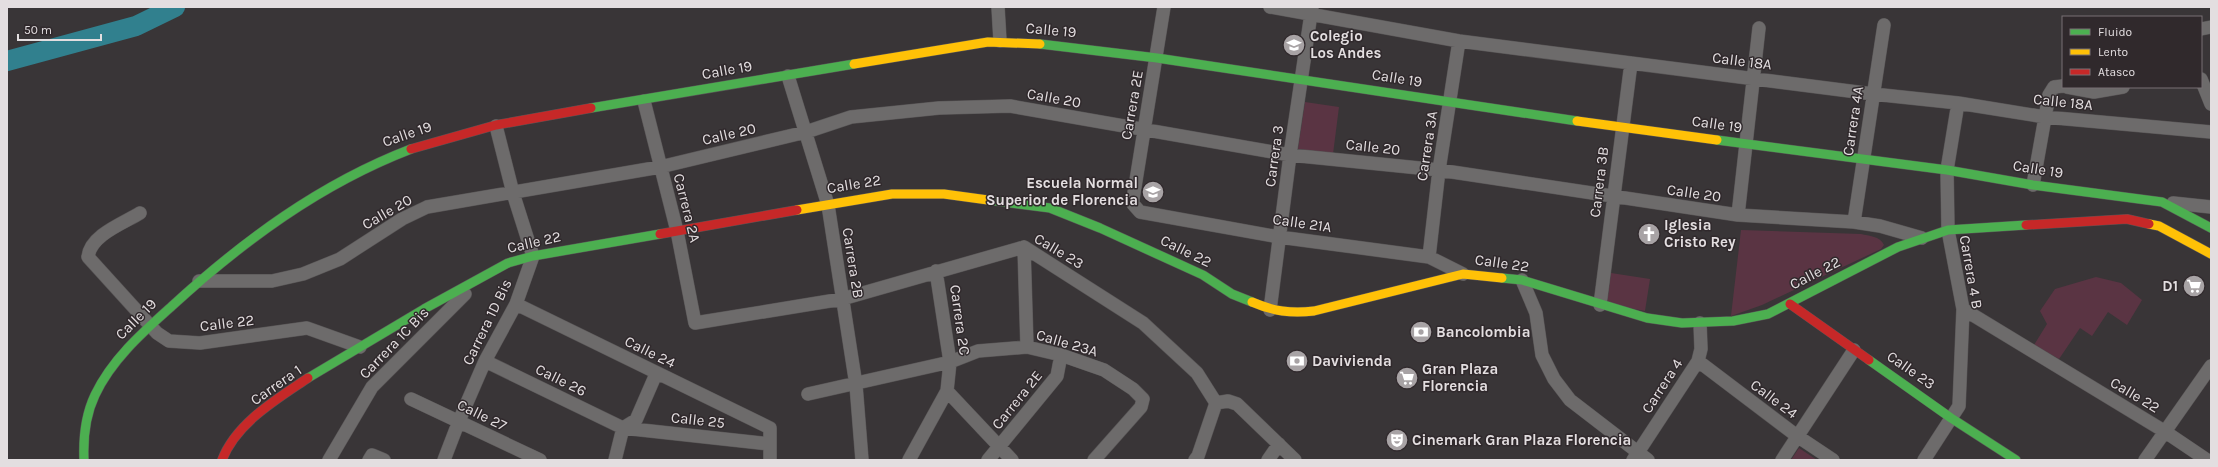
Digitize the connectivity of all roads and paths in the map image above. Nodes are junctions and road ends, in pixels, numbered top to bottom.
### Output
1 (998, 7) edge
2 (1164, 7) edge
3 (1270, 7) edge
4 (1312, 10) edge
5 (1884, 25) dead end
6 (1758, 28) dead end
7 (1459, 41) junction
8 (1000, 42) junction
9 (1157, 58) junction
10 (1631, 63) junction
11 (788, 76) junction
12 (1753, 78) junction
13 (1302, 80) junction
14 (2202, 82) edge
15 (2058, 87) edge
16 (2072, 88) edge
17 (2117, 88) edge
18 (1873, 94) junction
19 (644, 101) junction
20 (1450, 103) junction
21 (1958, 103) junction
22 (2211, 104) edge
23 (2045, 117) junction
24 (496, 126) junction
25 (1622, 128) junction
26 (1143, 131) junction
27 (806, 132) junction
28 (2211, 132) edge
29 (1745, 144) junction
30 (1290, 155) junction
31 (1864, 159) junction
32 (660, 167) junction
33 (1439, 170) junction
34 (1947, 170) junction
35 (2032, 185) junction
36 (514, 193) junction
37 (1613, 197) junction
38 (2162, 202) junction
39 (828, 205) junction
40 (2211, 207) edge
41 (1135, 209) joint
42 (140, 213) dead end
43 (1738, 215) junction
44 (1854, 222) junction
45 (2211, 228) edge
46 (1948, 230) junction
47 (677, 231) junction
48 (1279, 236) junction
49 (1924, 238) junction
50 (1024, 247) junction
51 (2211, 254) edge
52 (533, 256) junction
53 (1429, 257) junction
54 (936, 271) junction
55 (1463, 274) junction
56 (481, 278) junction
57 (1522, 280) junction
58 (198, 281) junction
59 (1547, 288) junction
60 (842, 299) junction
61 (516, 304) junction
62 (1790, 304) junction
63 (1600, 305) junction
64 (1963, 309) junction
65 (1270, 310) junction
66 (1536, 313) junction
67 (1700, 323) junction
68 (151, 324) junction
69 (695, 324) joint
70 (360, 347) junction
71 (1027, 348) junction
72 (1854, 350) junction
73 (1062, 355) junction
74 (485, 361) junction
75 (1698, 361) junction
76 (950, 362) junction
77 (2211, 366) edge
78 (656, 374) junction
79 (856, 385) junction
80 (947, 391) junction
81 (808, 394) dead end
82 (411, 399) dead end
83 (1216, 403) junction
84 (1951, 418) junction
85 (459, 421) junction
86 (623, 428) junction
87 (2164, 431) junction
88 (1797, 436) junction
89 (770, 444) junction
90 (1279, 444) junction
91 (1000, 447) junction
92 (1640, 458) edge
93 (1198, 459) edge
94 (84, 460) edge
95 (222, 460) edge
96 (329, 460) edge
97 (444, 460) edge
98 (540, 460) edge
99 (615, 460) edge
100 (770, 460) edge
101 (862, 460) edge
102 (908, 460) edge
103 (988, 460) edge
104 (1012, 460) edge
105 (1094, 460) edge
106 (1268, 460) edge
107 (1295, 460) edge
108 (1782, 460) edge
109 (1833, 460) edge
110 (1924, 460) edge
111 (2016, 460) edge
112 (2145, 460) edge
113 (2207, 460) edge

1 - 8 street
2 - 9 street, Carrera 2E
3 - 4 street, Calle 18A
4 - 7 street, Calle 18A
4 - 13 street, Carrera 3
5 - 18 street, Carrera 4A
6 - 12 street
7 - 10 street, Calle 18A
7 - 20 street, Carrera 3A
8 - 9 main road, Calle 19
8 - 11 main road, Calle 19
9 - 13 main road, Calle 19
9 - 26 street, Carrera 2E
10 - 12 street, Calle 18A
10 - 25 street, Carrera 3B
11 - 19 main road, Calle 19
11 - 27 street, Carrera 2B
12 - 18 street, Calle 18A
12 - 29 street
13 - 20 main road, Calle 19
13 - 30 street, Carrera 3
14 - 22 street
15 - 23 street
16 - 17 street
18 - 21 street, Calle 18A
18 - 31 street, Carrera 4A
19 - 24 main road, Calle 19
19 - 32 street, Carrera 2A
20 - 25 main road, Calle 19
20 - 33 street, Carrera 3A
21 - 23 street, Calle 18A
21 - 34 street, Carrera 4 B
23 - 28 street, Calle 18A
23 - 35 street
24 - 36 street
24 - 58 main road, Calle 19
25 - 29 main road, Calle 19
25 - 37 street, Carrera 3B
26 - 27 street, Calle 20
26 - 30 street, Calle 20
26 - 41 street, Carrera 2E
27 - 32 street, Calle 20
27 - 39 street, Carrera 2B
29 - 31 main road, Calle 19
29 - 43 street
30 - 33 street, Calle 20
30 - 48 street, Carrera 3
31 - 34 main road, Calle 19
31 - 44 street, Carrera 4A
32 - 36 street, Calle 20
32 - 47 street, Carrera 2A
33 - 37 street, Calle 20
33 - 53 street, Carrera 3A
34 - 35 main road, Calle 19
34 - 46 street, Carrera 4 B
35 - 38 main road, Calle 19
36 - 52 street
36 - 58 street, Calle 20
37 - 43 street, Calle 20
37 - 63 street, Carrera 3B
38 - 40 street, Calle 19
38 - 45 main road, Calle 19
39 - 47 main road, Calle 22
39 - 60 street, Carrera 2B
39 - 65 main road, Calle 22
41 - 48 street, Calle 21A
42 - 68 street, Calle 22
43 - 44 street, Calle 20
44 - 49 street, Calle 20
46 - 49 main road, Calle 22
46 - 51 main road, Calle 22
46 - 64 street, Carrera 4 B
47 - 52 main road, Calle 22
47 - 69 street, Carrera 2A
48 - 53 street, Calle 21A
48 - 65 street, Carrera 3
49 - 62 main road, Calle 22
50 - 54 street, Calle 23
50 - 71 street
50 - 83 street, Calle 23
52 - 56 main road, Calle 22
52 - 61 street, Carrera 1D Bis
53 - 55 street, Calle 21A
54 - 60 street, Calle 23
54 - 76 street, Carrera 2C
55 - 57 main road, Calle 22
55 - 65 main road, Calle 22
56 - 70 main road, Calle 22
56 - 96 street, Carrera 1C Bis
57 - 59 main road, Calle 22
57 - 66 street
58 - 68 main road, Calle 19
59 - 63 main road, Calle 22
59 - 66 street
60 - 69 street, Calle 23
60 - 79 street, Carrera 2B
61 - 74 street, Carrera 1D Bis
61 - 78 street, Calle 24
62 - 67 main road, Calle 22
62 - 72 main road, Calle 23
63 - 67 main road, Calle 22
64 - 84 street, Carrera 4 B
64 - 87 street, Calle 22
66 - 92 street
67 - 75 street, Carrera 4
68 - 70 street, Calle 22
68 - 94 main road, Calle 19
70 - 95 main road, Carrera 1
71 - 73 street, Calle 23A
71 - 76 street, Calle 23A
72 - 84 main road, Calle 23
72 - 88 street
73 - 91 street, Carrera 2E
73 - 105 street, Calle 23A
74 - 85 street, Carrera 1D Bis
74 - 86 street, Calle 26
75 - 88 street, Calle 24
75 - 92 street, Carrera 4
76 - 79 street
76 - 80 street, Carrera 2C
77 - 87 street
78 - 86 street
78 - 89 street, Calle 24
79 - 81 street
79 - 101 street, Carrera 2B
80 - 91 street
80 - 102 street, Carrera 2C
82 - 85 street, Calle 27
83 - 90 street
83 - 93 street
84 - 110 street, Carrera 4 B
84 - 111 main road, Calle 23
85 - 97 street, Carrera 1D Bis
85 - 98 street, Calle 27
86 - 89 street, Calle 25
86 - 99 street
87 - 112 street
87 - 113 street, Calle 22
88 - 108 street
88 - 109 street, Calle 24
89 - 100 street
90 - 106 street
90 - 107 street
91 - 103 street, Carrera 2E
91 - 104 street

